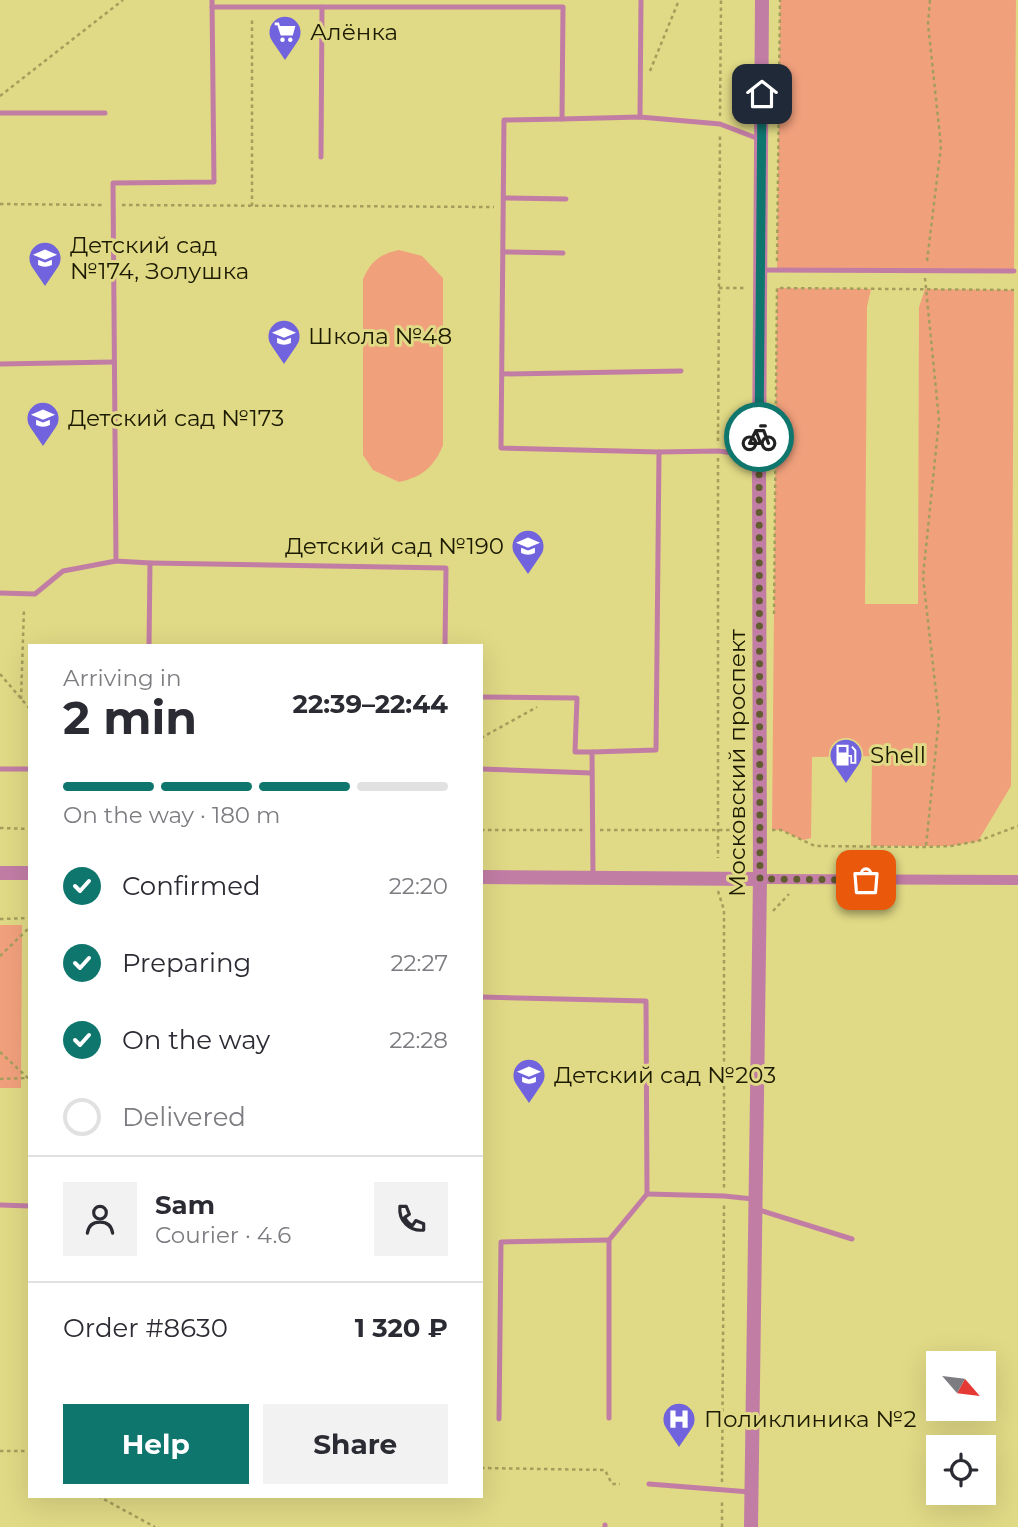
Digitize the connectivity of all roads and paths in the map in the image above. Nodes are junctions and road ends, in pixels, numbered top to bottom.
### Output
1 (123, 0) edge
2 (641, 0) edge
3 (679, 0) edge
4 (721, 0) edge
5 (762, 0) edge
6 (780, 0) edge
7 (930, 0) edge
8 (212, 4) edge
9 (321, 6) junction
10 (252, 7) junction
11 (650, 70) dead end
12 (0, 96) edge
13 (0, 113) edge
14 (105, 113) dead end
15 (640, 117) junction
16 (562, 119) junction
17 (720, 124) junction
18 (762, 141) junction
19 (321, 157) dead end
20 (504, 198) junction
21 (566, 200) dead end
22 (0, 204) edge
23 (112, 205) junction
24 (252, 206) junction
25 (504, 207) junction
26 (503, 252) junction
27 (563, 253) dead end
28 (777, 261) dead end
29 (760, 270) junction
30 (926, 271) junction
31 (1014, 271) dead end
32 (719, 288) junction
33 (746, 288) dead end
34 (925, 289) junction
35 (1014, 290) dead end
36 (114, 362) junction
37 (0, 364) edge
38 (681, 371) dead end
39 (502, 374) junction
40 (659, 452) junction
41 (718, 452) junction
42 (759, 456) junction
43 (116, 561) junction
44 (150, 563) junction
45 (0, 593) edge
46 (24, 609) dead end
47 (774, 622) dead end
48 (149, 644) edge
49 (445, 644) edge
50 (0, 674) edge
51 (555, 696) junction
52 (483, 697) edge
53 (21, 699) junction
54 (28, 707) edge
55 (483, 737) edge
56 (592, 752) junction
57 (0, 769) edge
58 (28, 769) edge
59 (483, 769) edge
60 (592, 773) junction
61 (1018, 826) edge
62 (0, 828) edge
63 (28, 829) edge
64 (719, 830) junction
65 (744, 830) dead end
66 (772, 830) dead end
67 (926, 847) junction
68 (718, 858) dead end
69 (0, 873) edge
70 (28, 873) edge
71 (483, 877) edge
72 (593, 878) junction
73 (760, 879) junction
74 (1018, 880) edge
75 (717, 890) dead end
76 (789, 894) dead end
77 (773, 911) dead end
78 (28, 918) edge
79 (0, 919) edge
80 (28, 929) edge
81 (0, 956) edge
82 (483, 997) edge
83 (0, 1052) edge
84 (28, 1078) edge
85 (0, 1079) edge
86 (28, 1079) edge
87 (647, 1194) junction
88 (724, 1196) junction
89 (756, 1204) junction
90 (0, 1205) edge
91 (28, 1206) edge
92 (852, 1239) dead end
93 (609, 1240) junction
94 (609, 1418) dead end
95 (499, 1419) dead end
96 (0, 1451) edge
97 (28, 1451) edge
98 (483, 1468) edge
99 (621, 1484) dead end
100 (649, 1484) dead end
101 (722, 1489) junction
102 (752, 1492) junction
103 (102, 1498) edge
104 (155, 1527) edge
105 (722, 1527) edge
106 (751, 1527) edge

1 - 12 path
2 - 15 lane
3 - 11 path
4 - 17 path
5 - 18 street, Московский проспект
6 - 28 path
7 - 30 path
8 - 10 lane
8 - 23 lane
9 - 10 lane
9 - 16 lane
9 - 19 lane
10 - 24 path
13 - 14 lane
15 - 16 lane
15 - 17 lane
16 - 20 lane
17 - 18 lane
17 - 32 path
18 - 29 street, Московский проспект
20 - 21 lane
20 - 25 lane
22 - 23 path
23 - 24 path
23 - 36 lane
24 - 25 path
25 - 26 lane
26 - 27 lane
26 - 39 lane
29 - 30 lane
29 - 42 street, Московский проспект
30 - 31 lane
30 - 34 path
32 - 33 path
32 - 41 path
34 - 35 path
34 - 47 path
34 - 67 path
36 - 37 lane
36 - 43 lane
38 - 39 lane
39 - 40 lane
40 - 41 lane
40 - 56 lane
41 - 42 lane
41 - 64 path
42 - 73 street, Московский проспект
43 - 44 lane
43 - 45 lane
44 - 48 lane
44 - 49 lane
46 - 53 path
50 - 53 path
51 - 52 lane
51 - 55 path
51 - 56 lane
53 - 54 path
56 - 60 lane
57 - 58 lane
59 - 60 lane
60 - 72 lane
61 - 67 path
62 - 63 path
64 - 65 path
64 - 68 path
66 - 67 path
69 - 70 street
71 - 72 street
72 - 73 street
73 - 74 street
73 - 89 street, Московский проспект
75 - 88 path
76 - 77 path
78 - 79 path
80 - 81 path
82 - 87 lane
83 - 84 path
85 - 86 path
87 - 88 lane
87 - 93 lane
88 - 89 lane
88 - 101 path
89 - 92 lane
89 - 102 street, Московский проспект
90 - 91 lane
93 - 94 lane
93 - 95 lane
96 - 97 path
98 - 99 path
100 - 101 lane
101 - 102 lane
101 - 105 path
102 - 106 street, Московский проспект
103 - 104 path

